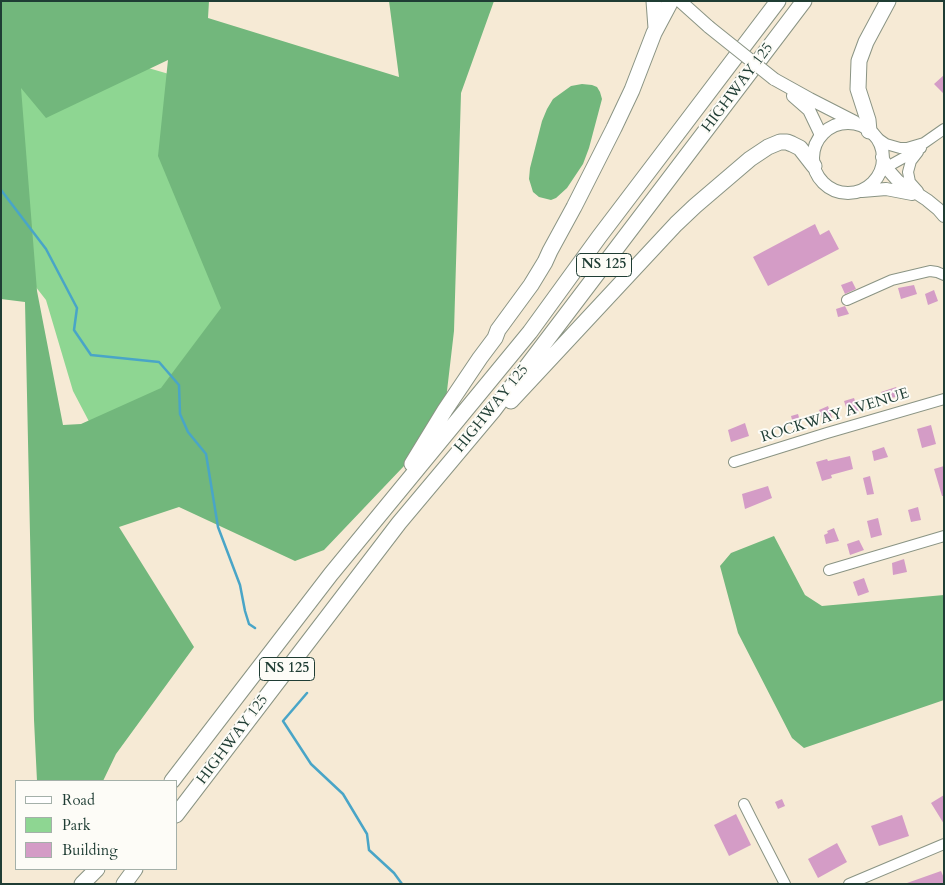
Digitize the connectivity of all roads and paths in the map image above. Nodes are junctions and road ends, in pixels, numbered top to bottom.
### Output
1 (654, 1) edge
2 (671, 1) edge
3 (680, 1) edge
4 (778, 1) edge
5 (804, 1) edge
6 (888, 1) edge
7 (656, 28) junction
8 (774, 79) junction
9 (944, 129) edge
10 (869, 131) junction
11 (820, 138) junction
12 (931, 138) junction
13 (922, 147) junction
14 (814, 166) junction
15 (883, 166) junction
16 (855, 192) junction
17 (927, 200) junction
18 (944, 216) edge
19 (944, 275) edge
20 (847, 300) dead end
21 (944, 398) edge
22 (734, 462) dead end
23 (384, 510) junction
24 (399, 523) junction
25 (944, 536) edge
26 (829, 570) dead end
27 (173, 780) edge
28 (744, 804) dead end
29 (178, 812) edge
30 (944, 844) edge
31 (96, 870) edge
32 (102, 870) edge
33 (134, 870) edge
34 (82, 884) edge
35 (91, 884) edge
36 (124, 884) edge
37 (785, 884) edge
38 (850, 884) edge

1 - 7 highway
2 - 7 highway
3 - 8 main road, bridge
4 - 23 highway, HIGHWAY 125 / NS 125
5 - 24 highway, HIGHWAY 125 / NS 125
6 - 10 highway
7 - 23 highway
8 - 10 main road
8 - 11 main road
9 - 12 street
10 - 11 main road
10 - 12 street
10 - 15 main road
11 - 14 main road
12 - 13 street
13 - 15 street
13 - 17 street
14 - 16 main road
14 - 24 highway
15 - 16 main road
15 - 17 main road
16 - 17 main road
17 - 18 main road
19 - 20 street
21 - 22 street, ROCKWAY AVENUE
23 - 27 highway, HIGHWAY 125 / NS 125
24 - 29 highway, HIGHWAY 125 / NS 125
25 - 26 street
28 - 37 street
30 - 38 street
31 - 34 highway
32 - 35 highway
33 - 36 highway

